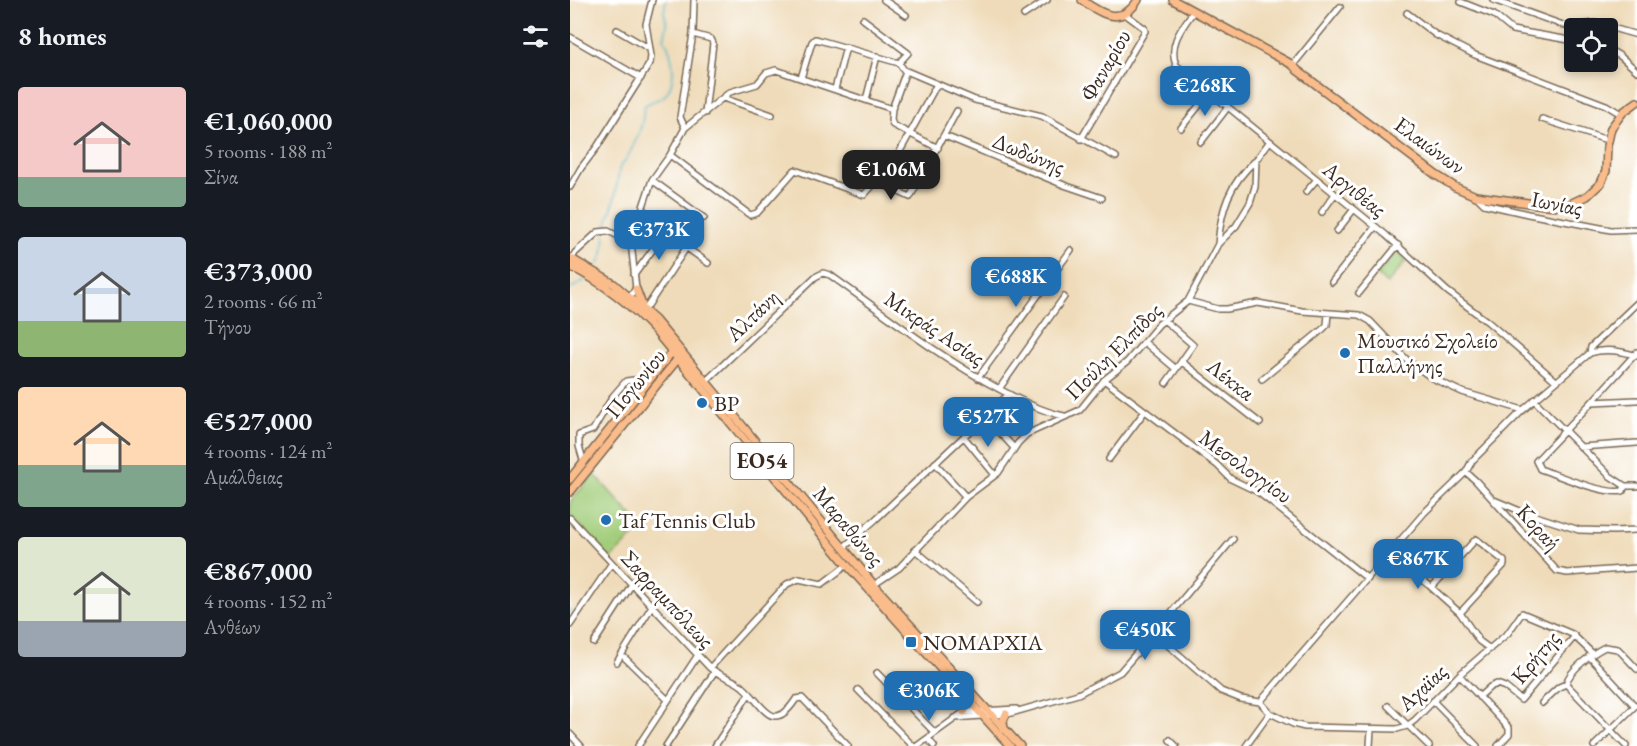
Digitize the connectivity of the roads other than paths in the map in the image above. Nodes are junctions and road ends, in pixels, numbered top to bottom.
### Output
1 (652, 0) edge
2 (694, 0) edge
3 (884, 0) edge
4 (1047, 0) edge
5 (1082, 0) edge
6 (1138, 0) edge
7 (1173, 0) edge
8 (1493, 0) edge
9 (1461, 2) dead end
10 (1340, 7) dead end
11 (1194, 12) junction
12 (1407, 13) dead end
13 (1125, 14) junction
14 (906, 15) dead end
15 (1024, 15) dead end
16 (863, 19) dead end
17 (617, 30) dead end
18 (693, 34) junction
19 (1637, 35) edge
20 (570, 37) edge
21 (1564, 39) edge
22 (846, 47) junction
23 (650, 49) junction
24 (1618, 55) edge
25 (877, 56) junction
26 (899, 63) junction
27 (1293, 65) junction
28 (906, 71) junction
29 (1637, 71) edge
30 (641, 78) junction
31 (801, 78) junction
32 (937, 84) junction
33 (835, 89) junction
34 (1210, 93) junction
35 (723, 98) junction
36 (866, 100) junction
37 (1637, 102) edge
38 (1228, 106) junction
39 (892, 109) junction
40 (957, 111) dead end
41 (705, 113) junction
42 (1621, 114) junction
43 (772, 115) dead end
44 (1542, 119) dead end
45 (684, 128) junction
46 (1181, 128) dead end
47 (911, 134) junction
48 (945, 136) junction
49 (1081, 139) junction
50 (1607, 140) junction
51 (1270, 141) junction
52 (1201, 142) dead end
53 (938, 148) junction
54 (670, 156) junction
55 (1116, 157) dead end
56 (1256, 160) junction
57 (1317, 179) junction
58 (652, 180) junction
59 (882, 184) junction
60 (570, 187) edge
61 (1306, 192) dead end
62 (1335, 194) junction
63 (1476, 196) junction
64 (1102, 198) dead end
65 (1354, 209) junction
66 (1322, 212) dead end
67 (641, 216) junction
68 (704, 218) dead end
69 (1375, 227) junction
70 (1637, 229) edge
71 (1337, 231) dead end
72 (665, 233) junction
73 (631, 242) junction
74 (1218, 244) junction
75 (1398, 245) junction
76 (686, 248) junction
77 (1071, 250) dead end
78 (571, 261) edge
79 (708, 263) dead end
80 (823, 273) joint
81 (634, 278) junction
82 (1332, 282) dead end
83 (636, 288) junction
84 (1359, 292) dead end
85 (626, 297) junction
86 (1064, 297) dead end
87 (1188, 301) junction
88 (1637, 303) edge
89 (645, 310) junction
90 (1328, 314) junction
91 (1164, 320) junction
92 (660, 336) junction
93 (1144, 342) junction
94 (675, 348) junction
95 (1590, 353) junction
96 (1636, 355) edge
97 (680, 356) junction
98 (1182, 362) junction
99 (662, 363) junction
100 (1176, 369) junction
101 (687, 370) junction
102 (666, 372) junction
103 (978, 378) junction
104 (1262, 379) dead end
105 (1104, 380) junction
106 (706, 381) junction
107 (1556, 381) junction
108 (1166, 383) dead end
109 (644, 388) junction
110 (999, 389) junction
111 (1009, 394) junction
112 (1534, 400) junction
113 (1637, 400) edge
114 (1592, 402) junction
115 (1523, 410) junction
116 (1145, 411) junction
117 (986, 417) junction
118 (1066, 417) junction
119 (1260, 423) dead end
120 (1565, 431) junction
121 (964, 437) junction
122 (1637, 443) edge
123 (1581, 447) junction
124 (1014, 448) junction
125 (1109, 459) dead end
126 (584, 463) junction
127 (935, 463) junction
128 (1466, 472) junction
129 (995, 475) junction
130 (570, 479) edge
131 (1625, 486) junction
132 (1637, 486) edge
133 (570, 492) edge
134 (966, 497) junction
135 (1491, 498) junction
136 (570, 518) edge
137 (1637, 530) edge
138 (1233, 540) dead end
139 (843, 548) junction
140 (915, 550) junction
141 (1389, 555) junction
142 (612, 563) junction
143 (847, 565) junction
144 (1637, 568) edge
145 (1368, 579) junction
146 (632, 584) junction
147 (871, 587) junction
148 (1432, 587) junction
149 (977, 602) dead end
150 (652, 606) junction
151 (1460, 613) junction
152 (571, 624) edge
153 (1154, 633) junction
154 (1575, 636) junction
155 (594, 643) dead end
156 (1490, 650) junction
157 (698, 654) junction
158 (1591, 655) junction
159 (625, 658) dead end
160 (616, 662) dead end
161 (1637, 669) edge
162 (712, 670) junction
163 (877, 673) dead end
164 (1459, 675) junction
165 (1566, 684) junction
166 (858, 690) dead end
167 (749, 694) junction
168 (964, 697) junction
169 (1479, 697) junction
170 (668, 700) junction
171 (1433, 700) junction
172 (1258, 702) junction
173 (1542, 703) dead end
174 (1636, 705) edge
175 (1388, 706) dead end
176 (1024, 708) junction
177 (964, 712) junction
178 (985, 713) junction
179 (1270, 713) junction
180 (1006, 714) junction
181 (955, 718) junction
182 (1408, 725) junction
183 (1004, 729) junction
184 (1371, 729) junction
185 (1611, 730) junction
186 (935, 733) junction
187 (570, 734) edge
188 (928, 739) junction
189 (1170, 740) dead end
190 (580, 746) edge
191 (638, 746) edge
192 (666, 746) edge
193 (715, 746) edge
194 (848, 746) edge
195 (915, 746) edge
196 (934, 746) edge
197 (1010, 746) edge
198 (1020, 746) edge
199 (1176, 746) edge
200 (1246, 746) edge
201 (1370, 746) edge
202 (1429, 746) edge
203 (1477, 746) edge
204 (1498, 746) edge
205 (1594, 746) edge
206 (1626, 746) edge

1 - 23 street
2 - 18 street
3 - 14 street
4 - 15 street
5 - 13 main road
6 - 13 main road
7 - 11 main road, Ελαιώνων
8 - 19 street
9 - 21 street
10 - 27 street
11 - 27 main road, Ελαιώνων
11 - 34 street, Αργιθέας
12 - 42 street
13 - 49 street, Φαναρίου
16 - 26 street
17 - 23 street
18 - 41 street
18 - 45 street
20 - 30 street
22 - 25 street
22 - 31 street
22 - 33 street
23 - 30 street
24 - 29 street
25 - 26 street
25 - 36 street
26 - 28 street
27 - 63 main road, Ελαιώνων
28 - 32 street
28 - 39 street
30 - 60 street
31 - 33 street
31 - 35 street
32 - 47 street
32 - 49 street
33 - 36 street
34 - 38 street, Αργιθέας
34 - 46 street
35 - 41 street
35 - 43 street
36 - 39 street
37 - 42 main road, Ελαιώνων
38 - 51 street, Αργιθέας
38 - 52 street
39 - 47 street
40 - 48 street
41 - 45 street
42 - 50 main road, Ελαιώνων
44 - 50 street
45 - 54 street
47 - 53 street
47 - 59 street
48 - 53 street
48 - 64 street, Δωδώνης
49 - 55 street
50 - 63 main road, Ελαιώνων
51 - 56 street
51 - 57 street, Αργιθέας
53 - 59 street
54 - 58 street
54 - 59 street
56 - 74 street
56 - 74 street
57 - 61 street
57 - 62 street, Αργιθέας
58 - 67 street
58 - 68 street
62 - 65 street, Αργιθέας
62 - 66 street
63 - 70 street, Ιωνίας
65 - 69 street, Αργιθέας
65 - 71 street
67 - 72 street
67 - 73 street
69 - 75 street, Αργιθέας
69 - 82 street
72 - 76 street
72 - 81 street
73 - 78 street
73 - 81 street
74 - 87 street
75 - 84 street
75 - 107 street, Αργιθέας
76 - 79 street
76 - 89 street
77 - 103 street
78 - 85 main road, Μαραθώνος / ΕΟ54
80 - 103 street, Μικράς Ασίας
80 - 106 street, Αλτάνη
81 - 83 street
81 - 85 street
83 - 85 street
83 - 89 main road
85 - 89 main road, Μαραθώνος / ΕΟ54
85 - 92 main road, Μαραθώνος / ΕΟ54
86 - 110 street
87 - 90 street, Πούλη Ελπίδος
87 - 91 street, Πούλη Ελπίδος
88 - 95 street
89 - 94 main road, Μαραθώνος / ΕΟ54
90 - 104 street
90 - 115 street, Πούλη Ελπίδος
91 - 93 street, Πούλη Ελπίδος
91 - 98 street
92 - 94 main road, Μαραθώνος / ΕΟ54
92 - 99 main road
93 - 100 street
93 - 105 street, Πούλη Ελπίδος
94 - 97 main road, Μαραθώνος / ΕΟ54
94 - 99 main road, Πογωνίου
95 - 96 street
95 - 107 street
96 - 114 street
97 - 101 main road, Μαραθώνος / ΕΟ54
97 - 102 main road, Πογωνίου
97 - 106 main road, Μαραθώνος / ΕΟ54
98 - 100 street
98 - 119 street, Λέκκα
99 - 109 main road, Πογωνίου
100 - 108 street
101 - 102 main road
101 - 143 main road, Μαραθώνος / ΕΟ54
102 - 133 main road, Πογωνίου
103 - 110 street, Μικράς Ασίας
105 - 116 street, Μεσολογγίου
105 - 118 street, Πούλη Ελπίδος
106 - 139 main road, Μαραθώνος / ΕΟ54
107 - 112 street
109 - 126 main road, Πογωνίου
109 - 126 street
110 - 111 street, Μικράς Ασίας
111 - 117 street
111 - 118 street, Μικράς Ασίας
112 - 115 street
112 - 120 street
113 - 114 street
114 - 120 street
115 - 128 street
116 - 125 street
116 - 145 street, Μεσολογγίου
117 - 121 street
117 - 124 street
118 - 124 street, Πούλη Ελπίδος
120 - 123 street
120 - 131 street
121 - 127 street
121 - 129 street
122 - 123 street
123 - 131 street
124 - 129 street, Πούλη Ελπίδος
126 - 130 main road, Πογωνίου
127 - 134 street
127 - 139 street
128 - 135 street, Κοραή
128 - 141 street
129 - 134 street, Πούλη Ελπίδος
131 - 132 street
134 - 140 street, Πούλη Ελπίδος
135 - 137 street
135 - 144 street, Κοραή
136 - 142 street, Σαφραμπόλεως
138 - 153 street
139 - 147 main road, Μαραθώνος / ΕΟ54
140 - 147 street, Πούλη Ελπίδος
140 - 149 street
141 - 145 street
141 - 148 street
142 - 146 street, Σαφραμπόλεως
142 - 152 street
143 - 147 main road, Μαραθώνος / ΕΟ54
143 - 162 street
145 - 172 street
146 - 150 street, Σαφραμπόλεως
146 - 155 street
147 - 168 main road, Μαραθώνος / ΕΟ54
147 - 178 main road, Μαραθώνος / ΕΟ54
148 - 151 street
148 - 151 street
150 - 157 street, Σαφραμπόλεως
150 - 160 street
151 - 156 street
153 - 172 street
153 - 176 street
154 - 156 street, Αχαϊας
154 - 158 street
154 - 169 street, Κρήτης
156 - 164 street, Αχαϊας
157 - 162 street, Σαφραμπόλεως
157 - 170 street
158 - 161 street
158 - 165 street
158 - 174 street
159 - 170 street
162 - 167 street, Σαφραμπόλεως
162 - 192 street
163 - 186 street
164 - 169 street
164 - 171 street, Αχαϊας
165 - 173 street
165 - 185 street
166 - 195 street
167 - 193 street
167 - 194 street, Σαφραμπόλεως
168 - 177 main road
168 - 178 main road, Μαραθώνος / ΕΟ54
169 - 204 street
170 - 191 street
171 - 182 street, Αχαϊας
171 - 203 street
172 - 179 street, Αχαϊας
174 - 185 street
175 - 182 street
176 - 178 street
176 - 180 street
177 - 178 street
177 - 181 street
178 - 180 street
178 - 181 street
178 - 183 main road, Μαραθώνος / ΕΟ54
178 - 197 main road, Μαραθώνος / ΕΟ54
179 - 184 street, Αχαϊας
179 - 200 street
180 - 183 main road
181 - 186 street
182 - 184 street, Αχαϊας
182 - 202 street
183 - 198 main road, Μαραθώνος / ΕΟ54
184 - 201 street
185 - 205 street
185 - 206 street
186 - 188 street
187 - 190 street
188 - 195 street
188 - 196 street
189 - 199 street

